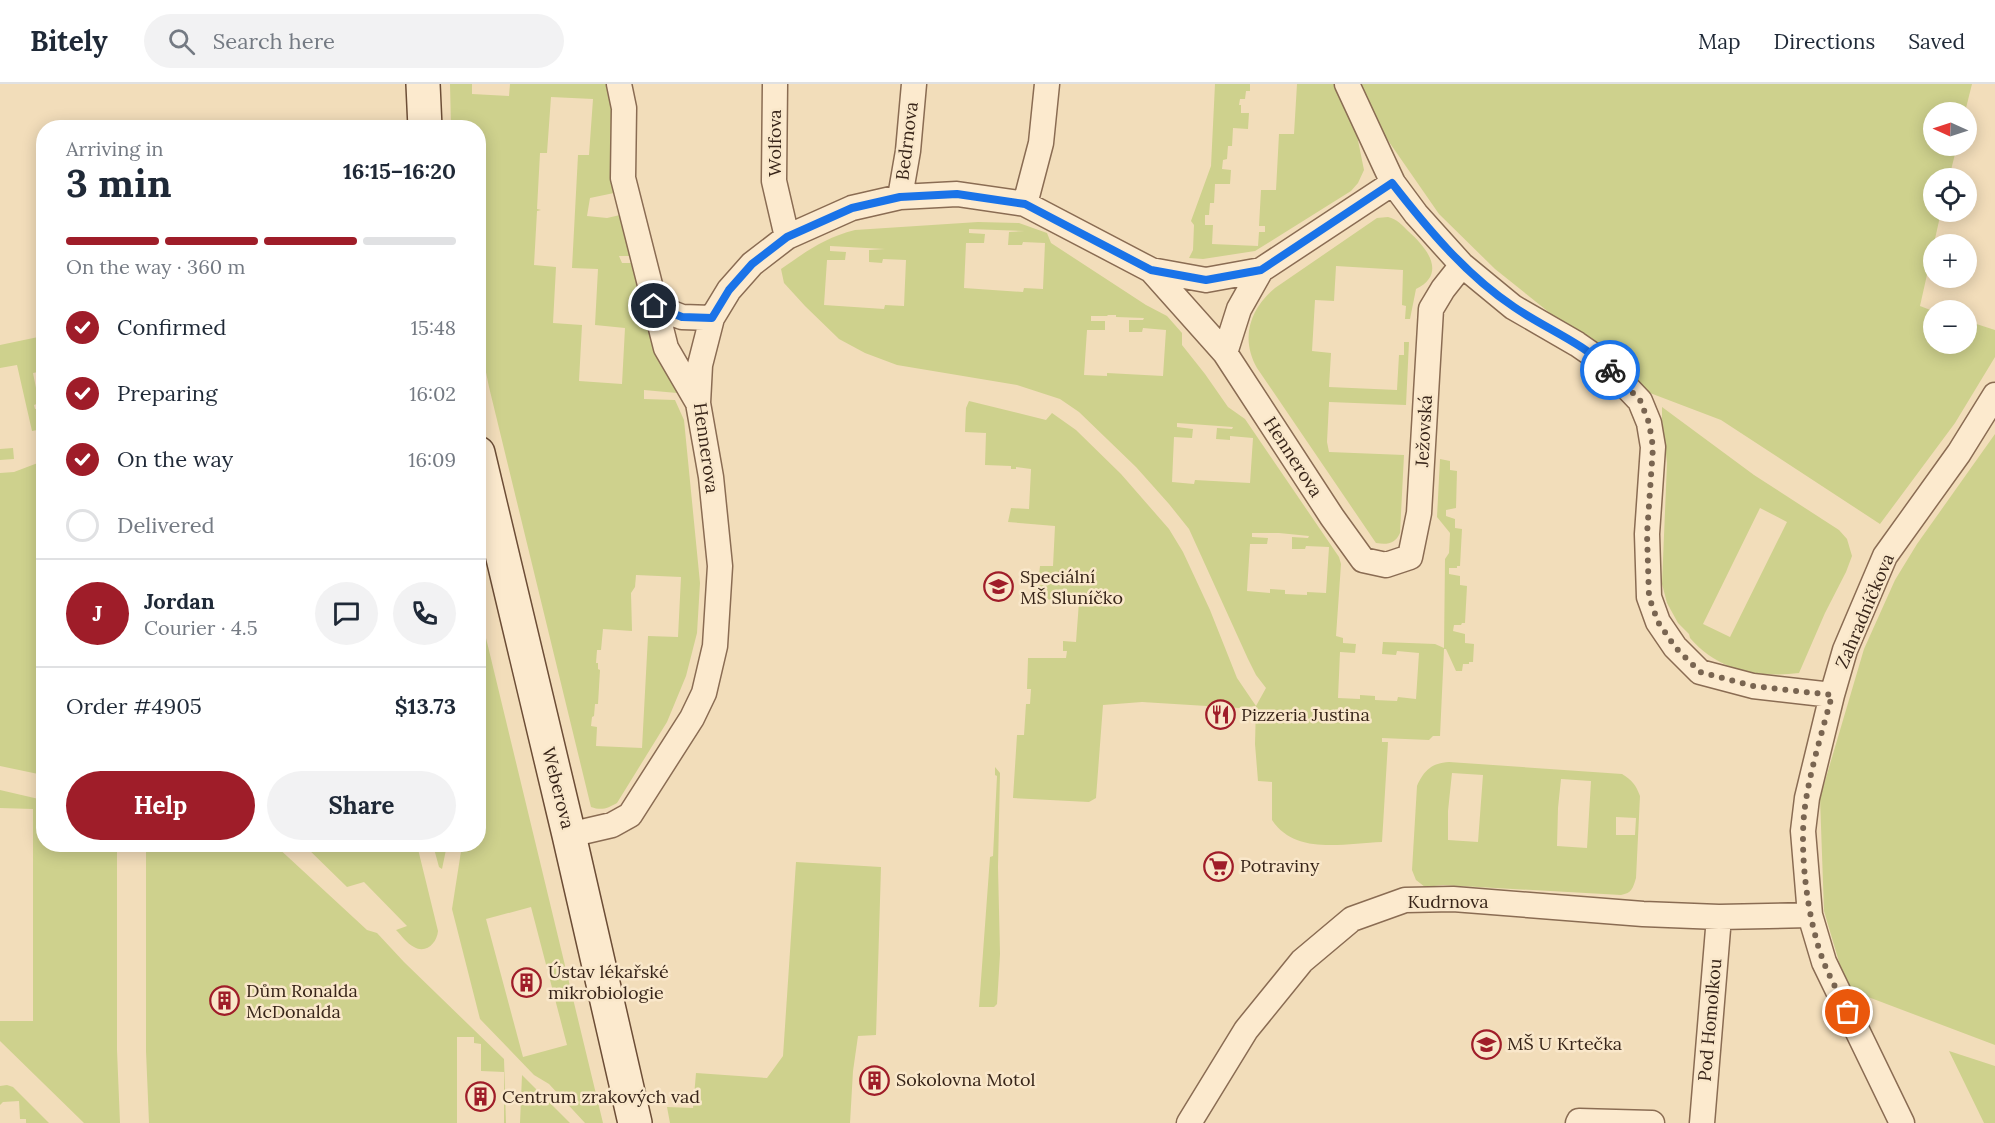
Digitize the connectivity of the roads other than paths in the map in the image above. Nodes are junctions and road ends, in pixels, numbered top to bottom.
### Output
1 (423, 84) edge
2 (619, 84) edge
3 (775, 84) edge
4 (914, 84) edge
5 (1047, 84) edge
6 (1347, 84) edge
7 (425, 120) edge
8 (1392, 183) junction
9 (900, 197) junction
10 (1025, 204) junction
11 (787, 237) junction
12 (1462, 265) junction
13 (1151, 270) junction
14 (1261, 270) junction
15 (654, 306) junction
16 (712, 318) junction
17 (1225, 353) junction
18 (1995, 395) edge
19 (698, 403) junction
20 (486, 487) edge
21 (1363, 560) joint
22 (1832, 695) junction
23 (569, 835) junction
24 (1810, 915) junction
25 (1719, 917) junction
26 (635, 1123) edge
27 (1189, 1123) edge
28 (1578, 1123) edge
29 (1652, 1123) edge
30 (1702, 1123) edge
31 (1902, 1123) edge

1 - 7 street
2 - 15 street
3 - 11 street, Wolfova
4 - 9 street, Bedrnova
5 - 10 street
6 - 8 street
8 - 12 street
8 - 14 street
9 - 10 street, Hennerova
9 - 11 street, Hennerova
10 - 13 street, Hennerova
11 - 16 street, Hennerova
12 - 21 street, Ježovská
12 - 22 street
13 - 14 street
13 - 17 street, Hennerova
14 - 17 street
15 - 16 street
15 - 19 street
16 - 19 street, Hennerova
17 - 21 street, Hennerova
18 - 22 street, Zahradníčkova
19 - 23 street, Hennerova
20 - 23 street, Weberova
22 - 24 street, Zahradníčkova
23 - 26 street, Weberova
24 - 25 street, Kudrnova
24 - 31 street, Zahradníčkova
25 - 27 street, Kudrnova
25 - 30 street, Pod Homolkou
28 - 29 street

